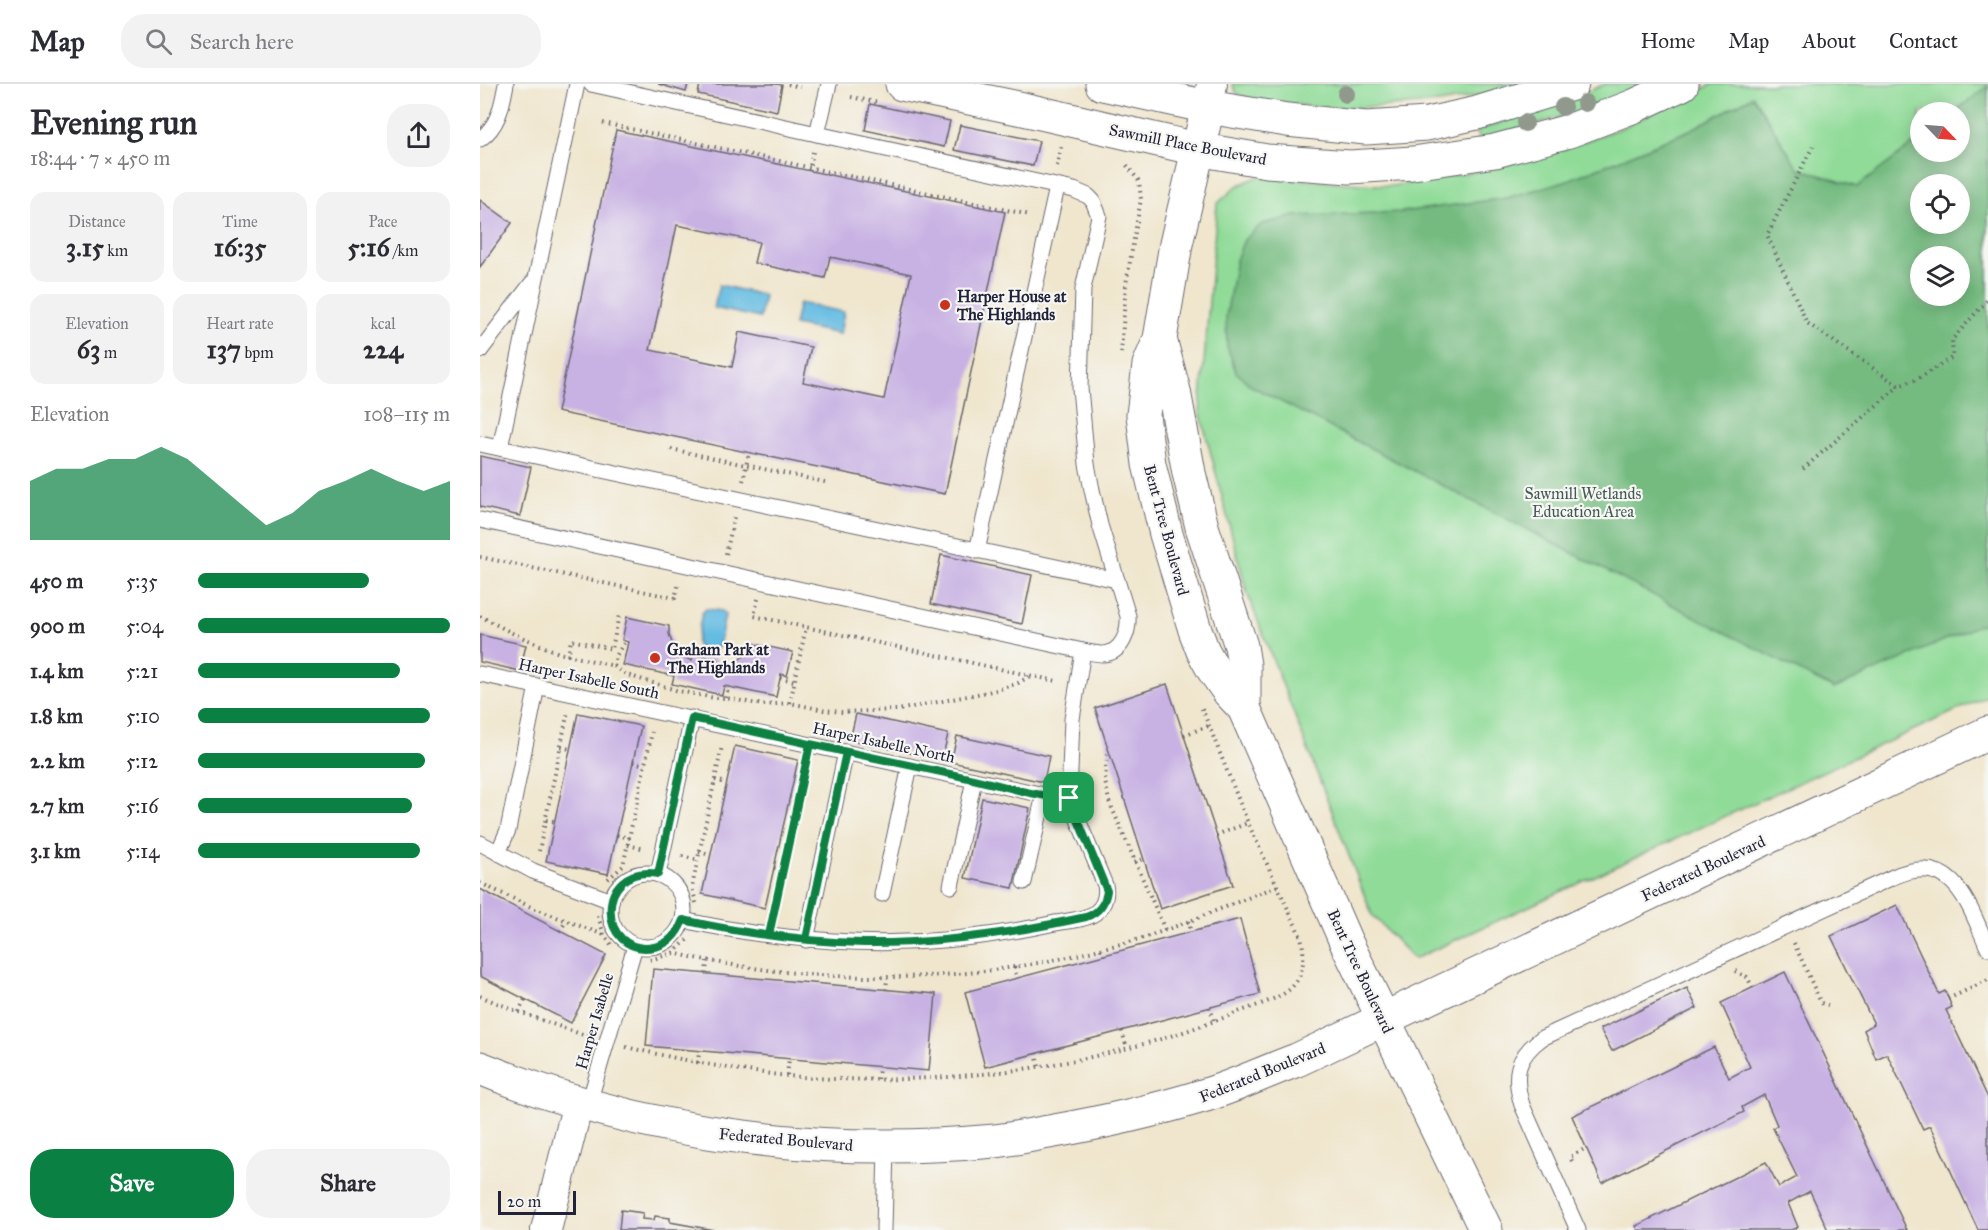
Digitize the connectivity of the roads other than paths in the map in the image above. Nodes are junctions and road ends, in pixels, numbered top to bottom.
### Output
1 (507, 84) edge
2 (578, 84) edge
3 (591, 84) edge
4 (829, 84) edge
5 (902, 84) edge
6 (1102, 84) edge
7 (1572, 84) edge
8 (1682, 84) edge
9 (1210, 95) edge
10 (817, 134) junction
11 (480, 139) edge
12 (1197, 149) junction
13 (1057, 186) junction
14 (536, 278) junction
15 (480, 351) edge
16 (480, 444) edge
17 (500, 448) junction
18 (480, 520) edge
19 (977, 551) junction
20 (1117, 580) junction
21 (1083, 651) junction
22 (480, 674) edge
23 (537, 686) junction
24 (692, 718) junction
25 (1988, 733) edge
26 (846, 752) junction
27 (910, 765) junction
28 (974, 780) junction
29 (1044, 795) junction
30 (1069, 798) junction
31 (480, 843) edge
32 (498, 853) junction
33 (658, 874) junction
34 (1024, 882) dead end
35 (951, 886) dead end
36 (882, 894) dead end
37 (611, 901) junction
38 (683, 920) junction
39 (806, 939) junction
40 (635, 946) junction
41 (1988, 948) edge
42 (1384, 1020) junction
43 (480, 1068) edge
44 (583, 1105) junction
45 (886, 1146) junction
46 (546, 1230) edge
47 (884, 1230) edge
48 (1486, 1230) edge
49 (1578, 1230) edge

1 - 11 lane
2 - 14 lane
3 - 10 lane
4 - 10 lane
5 - 12 street, Sawmill Place Boulevard
6 - 9 street
7 - 9 street
8 - 12 street, Sawmill Place Boulevard
9 - 12 street, Bent Tree Boulevard
10 - 13 lane
12 - 42 street, Bent Tree Boulevard
13 - 19 lane
13 - 20 lane
14 - 15 lane
14 - 17 lane
16 - 17 lane
17 - 19 lane
18 - 21 lane
19 - 20 lane
20 - 21 lane
21 - 30 lane
22 - 23 lane, Harper Isabelle South
23 - 24 lane, Harper Isabelle South
23 - 32 lane
24 - 26 lane, Harper Isabelle North
24 - 33 lane
25 - 42 street, Federated Boulevard
26 - 27 lane, Harper Isabelle North
26 - 39 lane
27 - 28 lane, Harper Isabelle North
27 - 36 lane
28 - 29 lane, Harper Isabelle North
28 - 35 lane
29 - 30 lane, Harper Isabelle North
29 - 34 lane
30 - 39 lane
31 - 32 lane
32 - 37 lane
33 - 37 lane
33 - 38 lane
37 - 40 lane
38 - 39 lane
38 - 40 lane
40 - 44 lane, Harper Isabelle
41 - 49 lane
42 - 45 street, Federated Boulevard
42 - 48 street, Bent Tree Boulevard
43 - 44 street, Federated Boulevard
44 - 45 street, Federated Boulevard
44 - 46 street
45 - 47 lane

